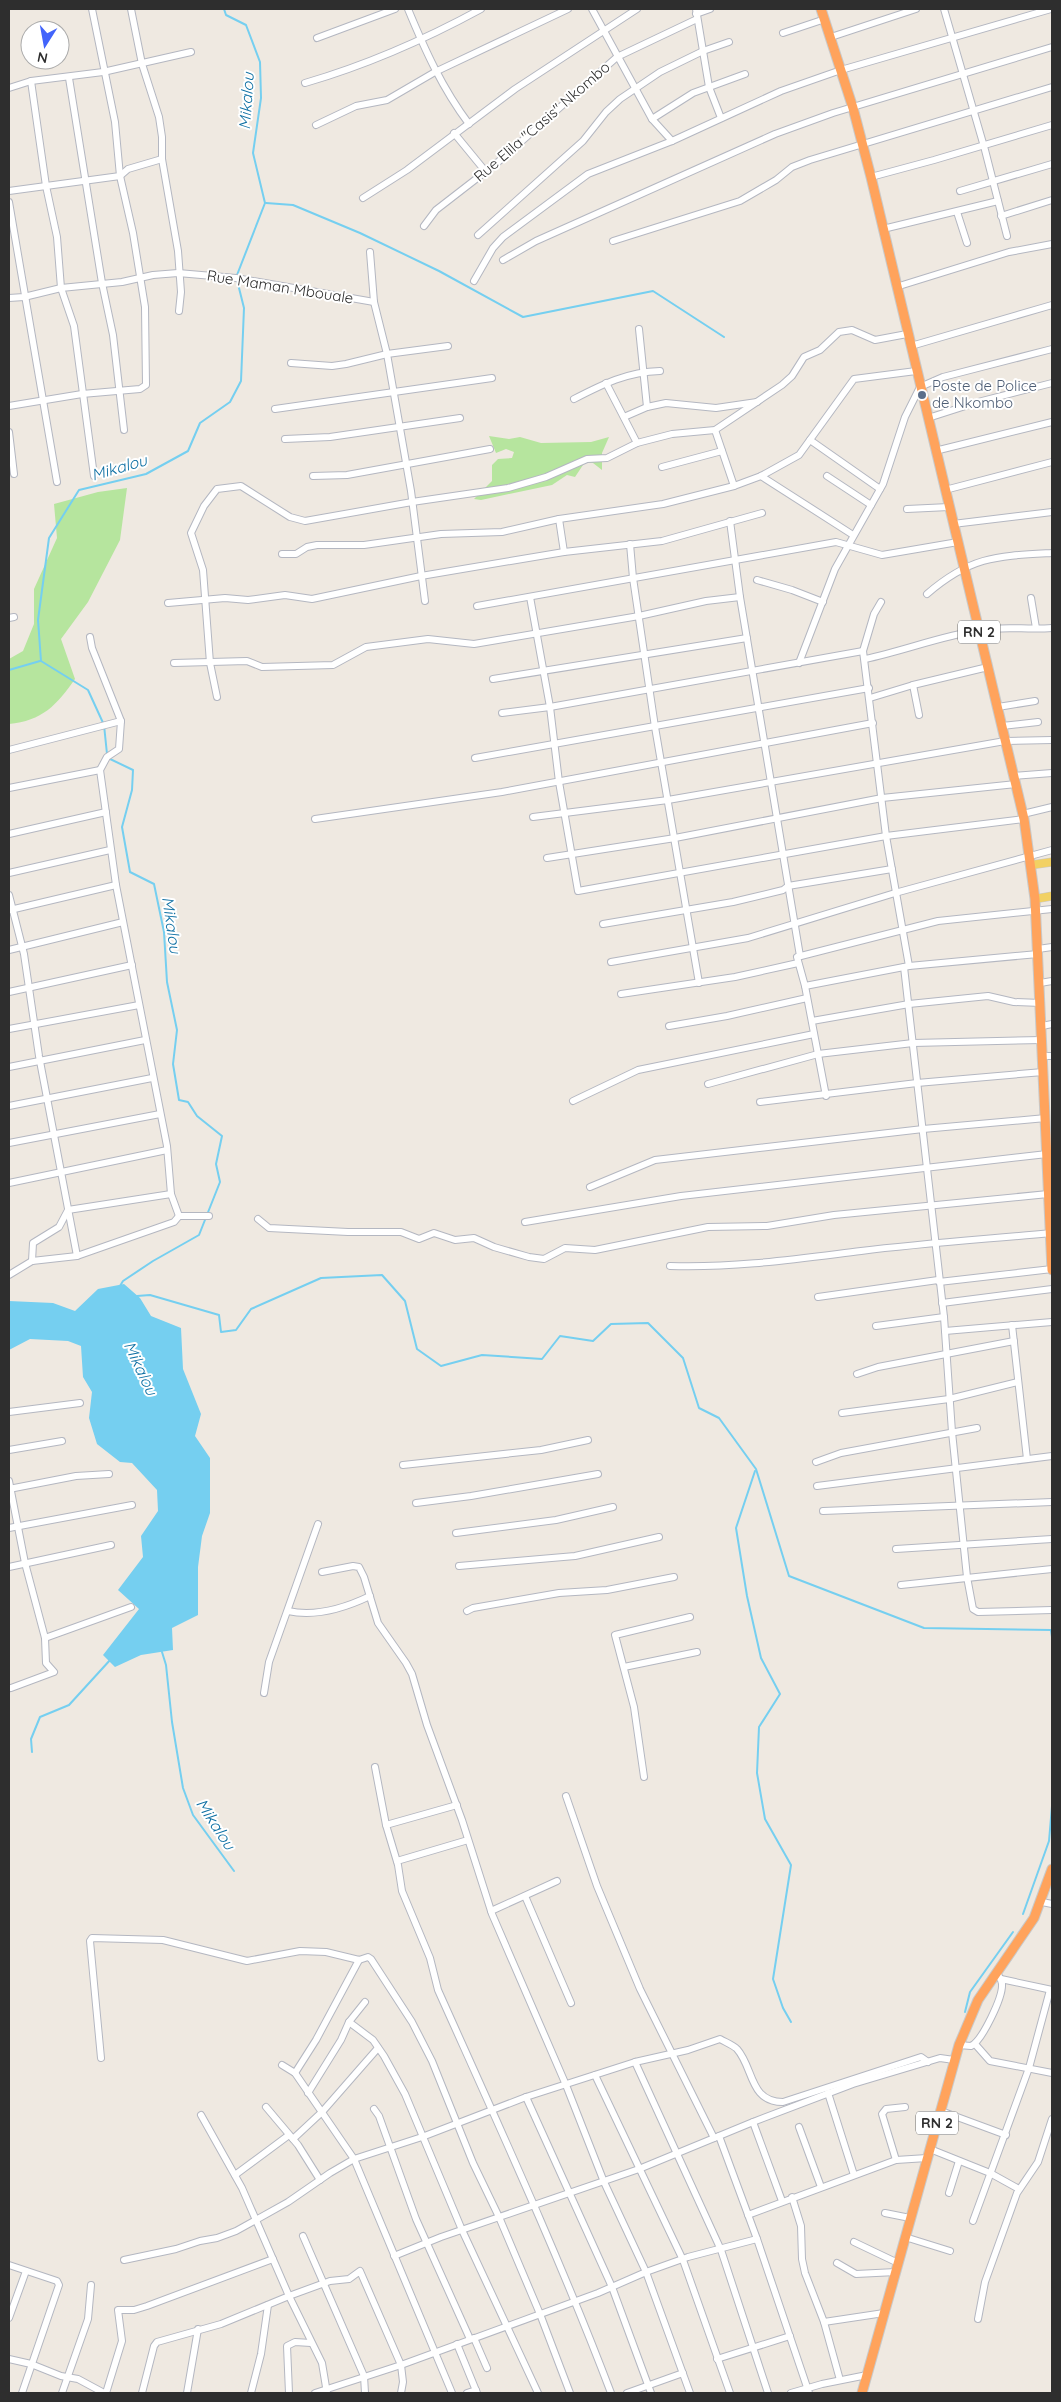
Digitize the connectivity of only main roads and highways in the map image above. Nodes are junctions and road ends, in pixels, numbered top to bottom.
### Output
1 (821, 9) edge
2 (1052, 862) edge
3 (1032, 865) junction
4 (1052, 896) edge
5 (1035, 899) junction
6 (1048, 1056) edge
7 (1048, 1097) edge
8 (1049, 1132) edge
9 (1052, 1252) edge
10 (1052, 1269) edge
11 (1052, 1869) edge
12 (862, 2393) edge

1 - 3 highway, RN 2
2 - 3 main road
3 - 5 highway, RN 2
4 - 5 main road
5 - 6 highway, RN 2
6 - 7 highway, RN 2
7 - 8 highway, RN 2
8 - 9 highway, RN 2
9 - 10 highway, RN 2
11 - 12 highway, RN 2

